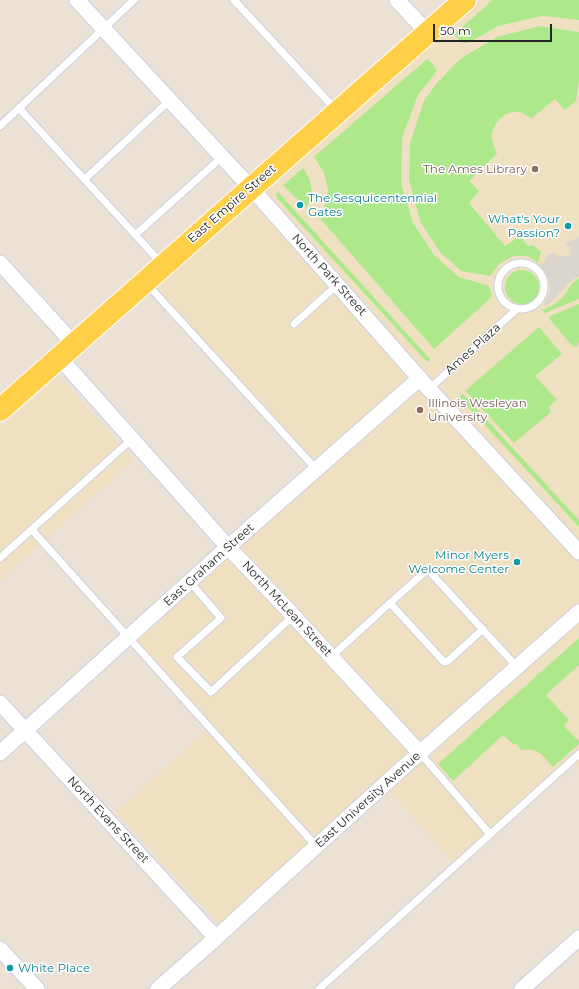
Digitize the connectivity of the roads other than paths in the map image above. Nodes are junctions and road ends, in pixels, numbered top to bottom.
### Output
1 (77, 0) edge
2 (134, 0) edge
3 (234, 0) edge
4 (397, 0) edge
5 (466, 0) edge
6 (104, 28) junction
7 (428, 33) junction
8 (170, 100) junction
9 (19, 108) junction
10 (338, 112) junction
11 (0, 126) edge
12 (222, 157) junction
13 (85, 179) junction
14 (250, 188) junction
15 (135, 235) junction
16 (0, 263) edge
17 (163, 265) junction
18 (145, 282) junction
19 (337, 285) junction
20 (517, 309) junction
21 (294, 324) dead end
22 (67, 350) junction
23 (424, 384) junction
24 (0, 410) edge
25 (132, 439) junction
26 (316, 469) junction
27 (32, 530) junction
28 (228, 547) junction
29 (579, 552) edge
30 (0, 558) edge
31 (190, 582) junction
32 (390, 603) junction
33 (579, 612) edge
34 (293, 616) junction
35 (483, 629) junction
36 (128, 637) junction
37 (331, 657) junction
38 (517, 666) junction
39 (0, 703) edge
40 (25, 731) junction
41 (0, 753) edge
42 (420, 753) junction
43 (579, 754) edge
44 (490, 834) junction
45 (316, 846) junction
46 (216, 938) junction
47 (579, 938) edge
48 (0, 949) edge
49 (37, 989) edge
50 (158, 989) edge
51 (319, 989) edge
52 (522, 989) edge

1 - 6 street, North Park Street
2 - 6 lane
3 - 10 lane
4 - 7 street
5 - 7 main road, East Empire Street
6 - 8 street, North Park Street
6 - 9 lane
7 - 10 main road, East Empire Street
8 - 12 street, North Park Street
8 - 13 lane
9 - 11 lane
9 - 13 lane
10 - 14 main road, East Empire Street
12 - 14 street, North Park Street
12 - 15 lane
13 - 15 lane
14 - 17 main road, East Empire Street
14 - 19 street, North Park Street
15 - 17 lane
16 - 22 street, North McLean Street
17 - 18 main road, East Empire Street
18 - 22 main road, East Empire Street
18 - 26 lane
19 - 21 lane
19 - 23 street, North Park Street
20 - 20 lane, Ames Plaza
20 - 23 lane, Ames Plaza
22 - 24 main road, East Empire Street
22 - 25 street, North McLean Street
23 - 26 street, East Graham Street
23 - 29 street, North Park Street
25 - 27 lane
25 - 28 street, North McLean Street
26 - 28 street, East Graham Street
27 - 30 lane
27 - 36 lane
28 - 31 street, East Graham Street
28 - 34 street, North McLean Street
31 - 34 lane
31 - 36 street, East Graham Street
32 - 35 lane
32 - 35 lane
32 - 37 lane
33 - 38 street, East University Avenue
34 - 37 street, North McLean Street
35 - 38 lane
36 - 40 street, East Graham Street
36 - 45 lane
37 - 42 street, North McLean Street
38 - 42 street, East University Avenue
39 - 40 street, North Evans Street
40 - 41 street, East Graham Street
40 - 46 street, North Evans Street
42 - 44 lane
42 - 45 street, East University Avenue
43 - 44 lane
44 - 51 lane
45 - 46 street, East University Avenue
46 - 50 street, East University Avenue
47 - 52 street
48 - 49 street

